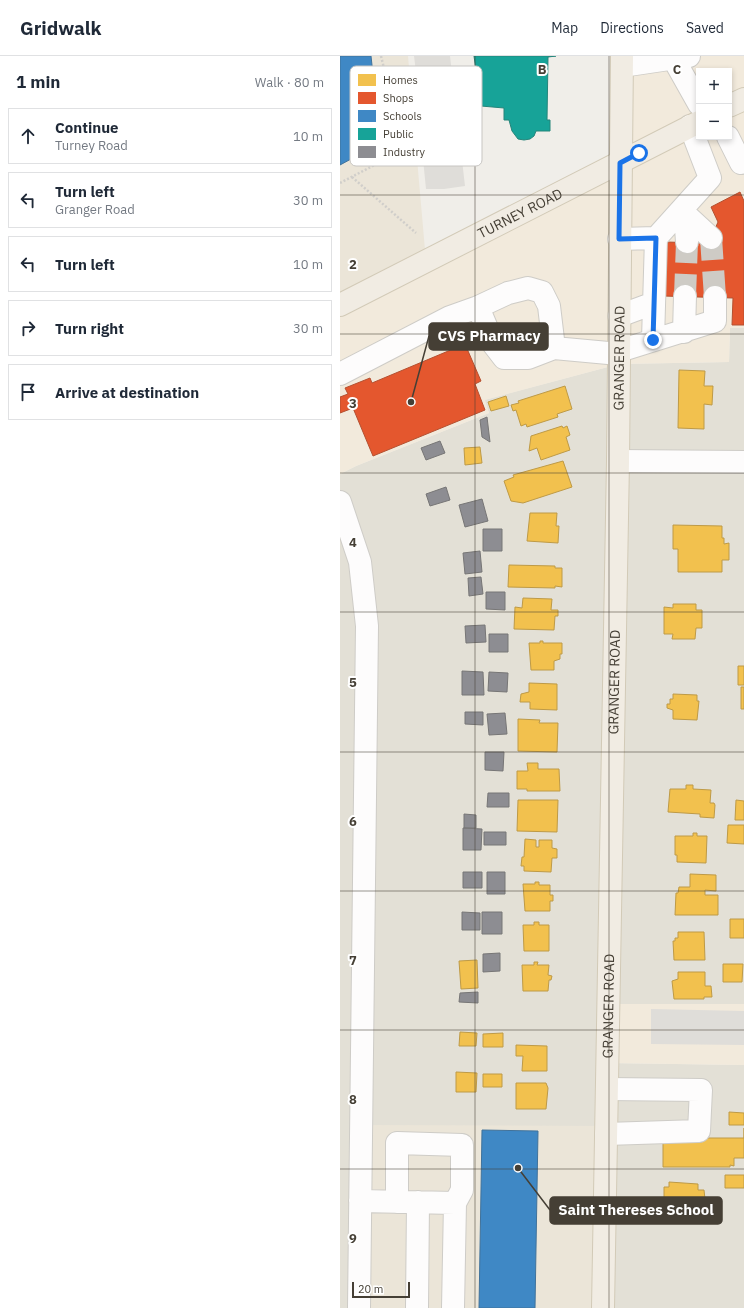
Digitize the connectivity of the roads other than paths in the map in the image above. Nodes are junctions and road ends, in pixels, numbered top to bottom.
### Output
1 (678, 57) edge
2 (622, 61) edge
3 (696, 97) edge
4 (744, 99) edge
5 (732, 105) edge
6 (695, 124) edge
7 (730, 140) edge
8 (744, 161) edge
9 (620, 163) junction
10 (683, 211) junction
11 (656, 238) junction
12 (711, 238) tunnel mouth
13 (619, 239) junction
14 (686, 242) tunnel mouth
15 (685, 296) tunnel mouth
16 (715, 297) tunnel mouth
17 (654, 303) junction
18 (340, 305) edge
19 (478, 306) junction
20 (619, 316) junction
21 (684, 332) junction
22 (653, 340) junction
23 (554, 348) junction
24 (619, 353) junction
25 (340, 374) edge
26 (618, 461) junction
27 (744, 462) edge
28 (340, 502) edge
29 (607, 1089) junction
30 (606, 1134) junction
31 (360, 1201) junction
32 (407, 1202) junction
33 (455, 1203) junction
34 (359, 1308) edge
35 (417, 1308) edge
36 (453, 1308) edge
37 (603, 1308) edge

1 - 2 street
1 - 3 street
2 - 9 main road, GRANGER ROAD
4 - 5 main road
6 - 9 main road, TURNEY ROAD
6 - 10 street
7 - 8 street
9 - 13 main road, GRANGER ROAD
9 - 18 main road, TURNEY ROAD
10 - 11 street
10 - 12 street
10 - 14 street
11 - 13 street
11 - 17 street
13 - 20 main road, GRANGER ROAD
15 - 21 street
16 - 21 street
17 - 20 street
17 - 22 street
19 - 23 street
19 - 23 street
19 - 25 street
20 - 24 main road, GRANGER ROAD
21 - 22 street
22 - 24 street
23 - 24 street
24 - 26 main road, GRANGER ROAD
26 - 27 street
26 - 29 main road, GRANGER ROAD
28 - 31 street
29 - 30 main road, GRANGER ROAD
29 - 30 street
30 - 37 main road, GRANGER ROAD
31 - 32 street
31 - 34 street
32 - 33 street
32 - 33 street
32 - 35 street
33 - 36 street

